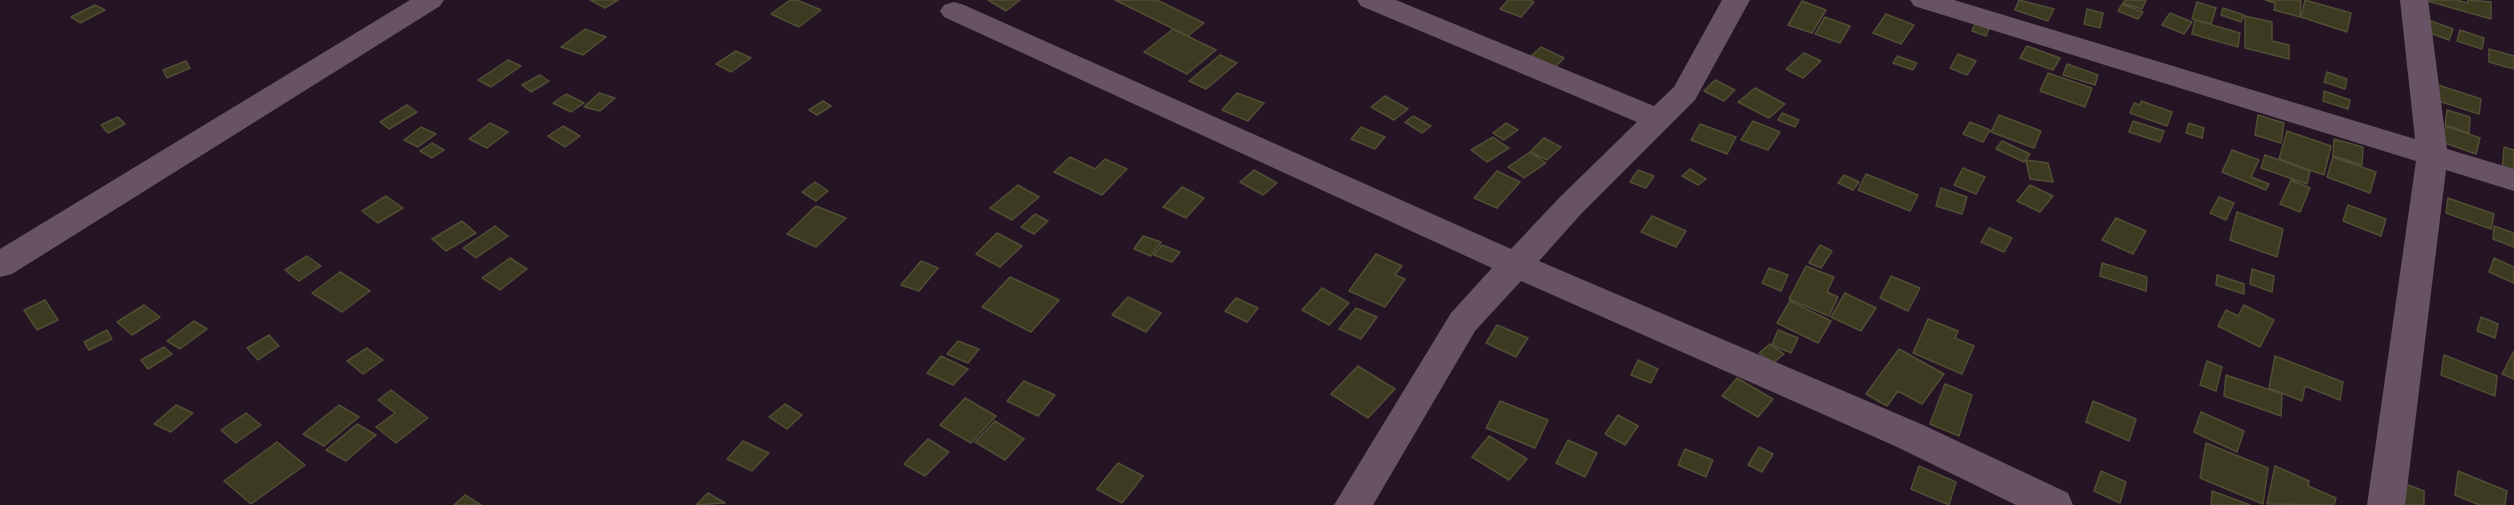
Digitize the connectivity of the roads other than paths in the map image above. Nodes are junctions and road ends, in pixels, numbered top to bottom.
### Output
1 (430, 0) edge
2 (1371, 0) edge
3 (1736, 0) edge
4 (1924, 0) edge
5 (2414, 0) edge
6 (954, 11) dead end
7 (1658, 119) junction
8 (2433, 154) junction
9 (2514, 180) edge
10 (0, 265) edge
11 (1516, 265) junction
12 (1353, 505) edge
13 (2054, 505) edge
14 (2386, 505) edge

1 - 10 street
2 - 7 street
3 - 7 street
4 - 8 street
5 - 8 street
6 - 11 street
7 - 11 street
8 - 9 street
8 - 14 street
11 - 12 street
11 - 13 street

